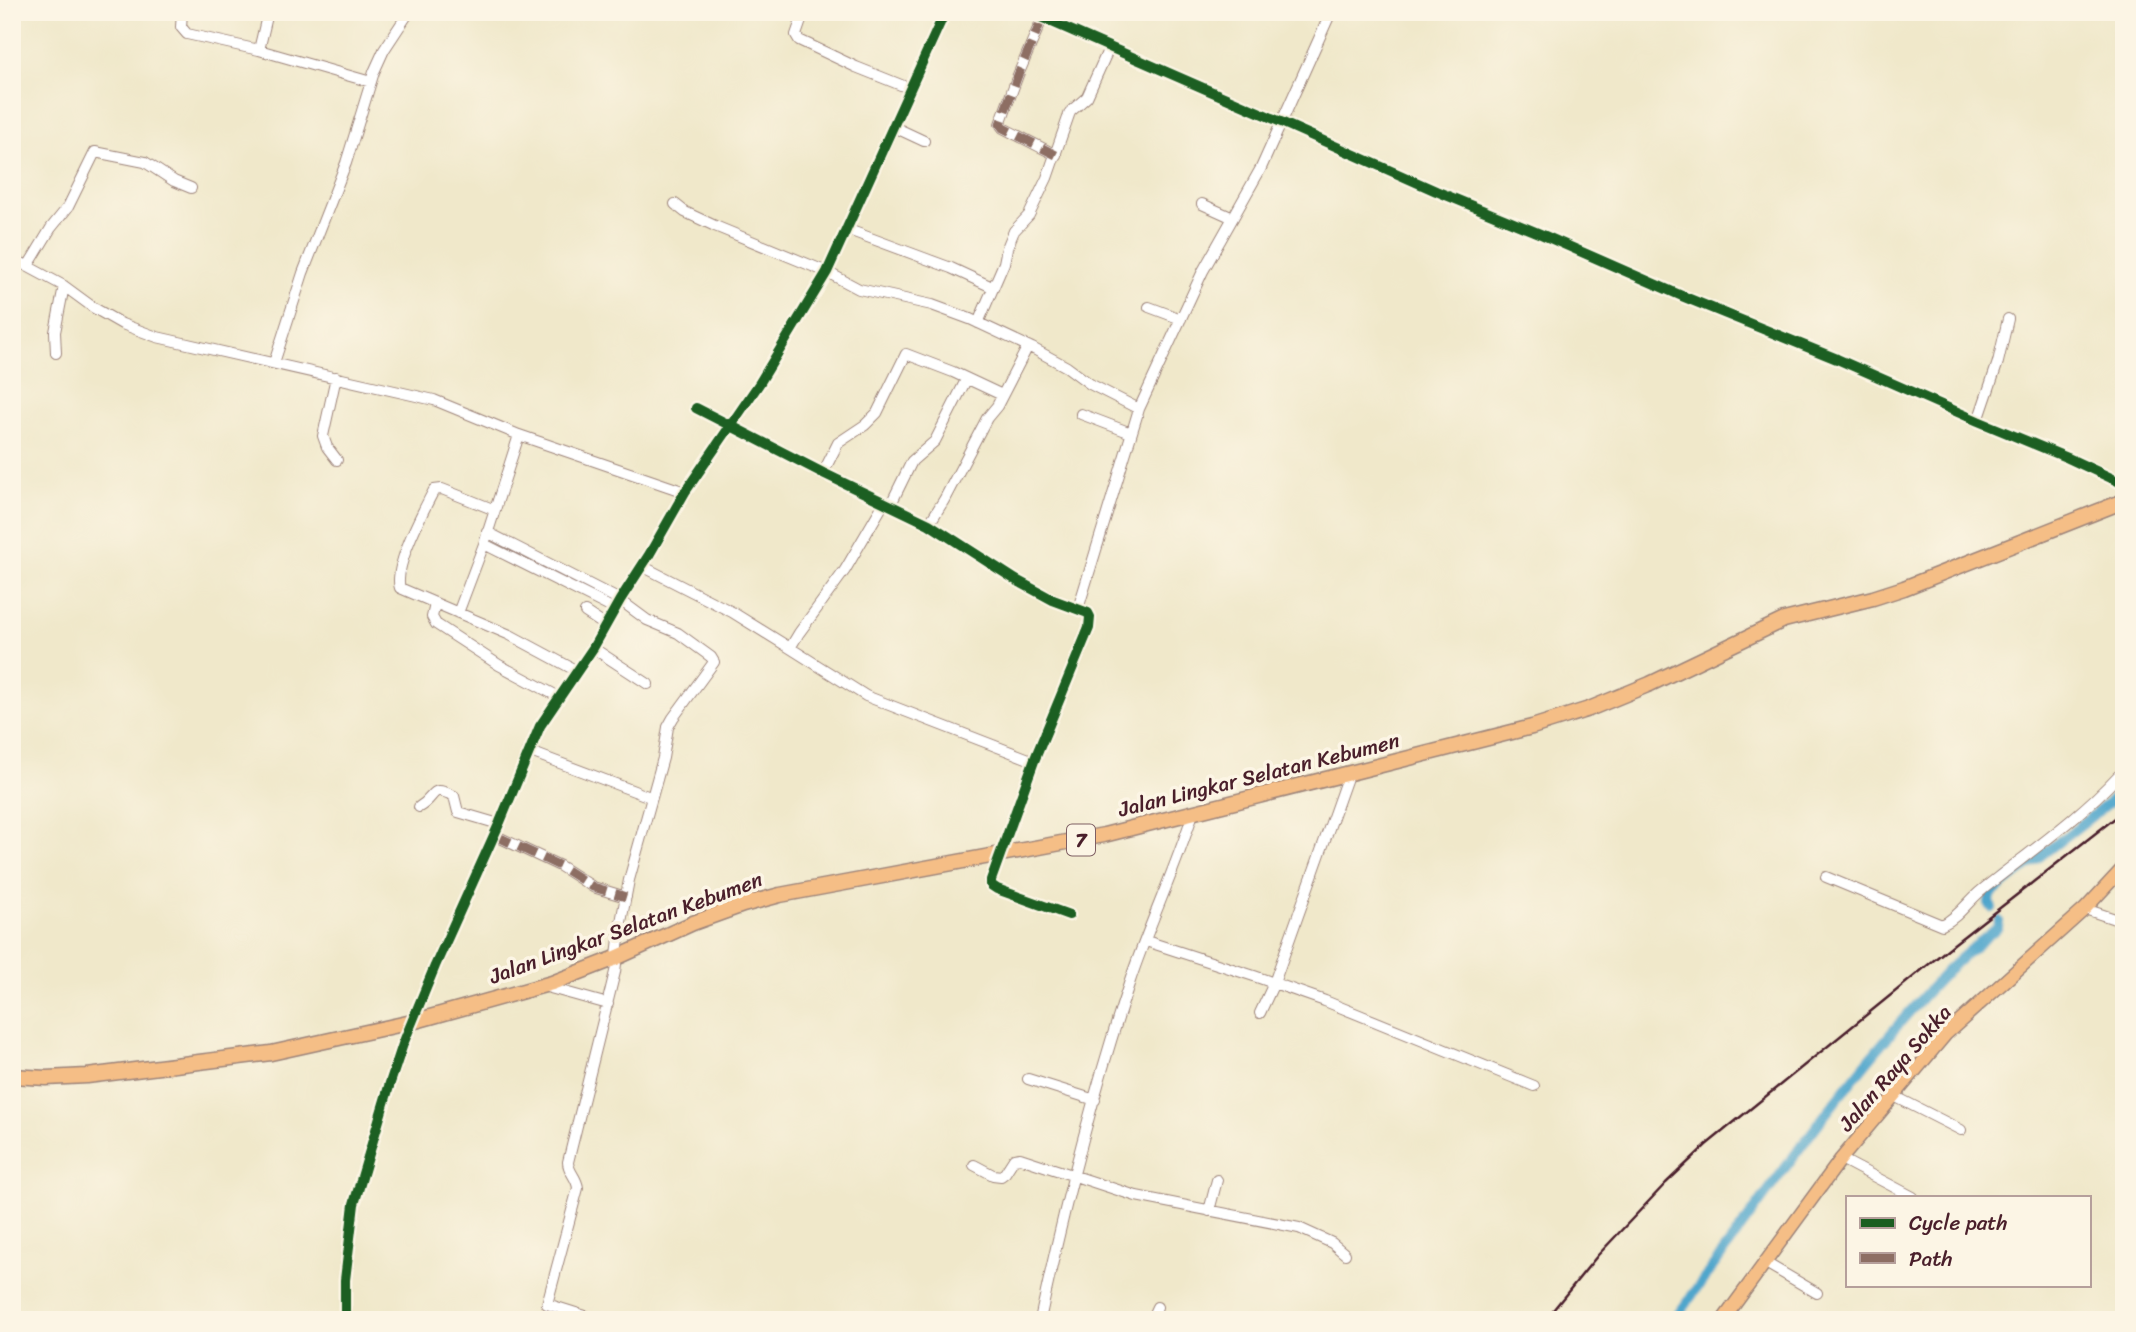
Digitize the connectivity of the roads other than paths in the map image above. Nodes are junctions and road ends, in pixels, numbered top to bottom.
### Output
1 (182, 12) edge
2 (268, 12) edge
3 (409, 12) edge
4 (945, 12) edge
5 (1029, 12) edge
6 (1331, 12) edge
7 (800, 14) edge
8 (1042, 19) junction
9 (1109, 48) junction
10 (258, 50) junction
11 (371, 82) junction
12 (911, 89) junction
13 (1281, 122) junction
14 (894, 127) junction
15 (924, 141) dead end
16 (1056, 155) junction
17 (191, 188) dead end
18 (675, 204) dead end
19 (1202, 204) dead end
20 (1233, 218) junction
21 (846, 229) junction
22 (12, 258) edge
23 (29, 266) junction
24 (827, 272) junction
25 (64, 286) junction
26 (992, 287) junction
27 (1149, 307) dead end
28 (2008, 318) dead end
29 (1181, 319) junction
30 (978, 323) junction
31 (1028, 346) junction
32 (56, 353) dead end
33 (274, 363) junction
34 (335, 376) junction
35 (966, 380) junction
36 (1002, 396) junction
37 (696, 408) dead end
38 (1139, 409) junction
39 (1081, 414) dead end
40 (1978, 421) junction
41 (731, 425) junction
42 (1131, 433) junction
43 (519, 435) junction
44 (337, 460) dead end
45 (822, 473) junction
46 (2124, 484) edge
47 (685, 492) junction
48 (2124, 500) edge
49 (887, 504) junction
50 (495, 510) junction
51 (929, 524) junction
52 (487, 532) junction
53 (484, 544) junction
54 (642, 566) junction
55 (435, 604) junction
56 (617, 605) junction
57 (1078, 609) junction
58 (585, 612) dead end
59 (458, 613) junction
60 (606, 626) junction
61 (593, 648) junction
62 (790, 648) junction
63 (577, 671) junction
64 (648, 684) dead end
65 (559, 697) junction
66 (528, 751) junction
67 (1034, 761) junction
68 (1349, 772) junction
69 (2122, 775) edge
70 (650, 797) junction
71 (419, 807) dead end
72 (1193, 813) junction
73 (499, 824) junction
74 (494, 835) junction
75 (1001, 855) junction
76 (2124, 867) edge
77 (1826, 877) dead end
78 (626, 897) junction
79 (2085, 909) junction
80 (1069, 915) dead end
81 (2124, 922) edge
82 (1146, 941) junction
83 (617, 958) junction
84 (1274, 983) junction
85 (542, 986) junction
86 (607, 1004) junction
87 (1260, 1013) dead end
88 (412, 1021) junction
89 (12, 1076) edge
90 (1028, 1079) dead end
91 (1534, 1086) dead end
92 (1894, 1096) junction
93 (1095, 1100) junction
94 (1961, 1130) dead end
95 (1841, 1159) junction
96 (974, 1165) dead end
97 (1074, 1175) junction
98 (1217, 1180) dead end
99 (1911, 1196) edge
100 (1209, 1211) junction
101 (1345, 1254) dead end
102 (1763, 1262) junction
103 (1817, 1293) dead end
104 (1157, 1307) dead end
105 (345, 1320) edge
106 (598, 1320) edge
107 (1040, 1320) edge
108 (1151, 1320) edge
109 (1723, 1320) edge

1 - 10 street
2 - 10 street
3 - 11 street
4 - 12 street
5 - 8 street
6 - 13 street
7 - 12 street
8 - 9 street
8 - 16 street
9 - 13 street
9 - 16 street
10 - 11 street
11 - 33 street
12 - 14 street
13 - 20 street
13 - 40 street
14 - 15 street
14 - 21 street
16 - 26 street
17 - 23 street
18 - 24 street
19 - 20 street
20 - 29 street
21 - 24 street
21 - 26 street
22 - 23 street
23 - 25 street
24 - 30 street
24 - 41 street
25 - 32 street
25 - 33 street
26 - 30 street
27 - 29 street
28 - 40 street
29 - 38 street
30 - 31 street
31 - 36 street
31 - 38 street
33 - 34 street
34 - 43 street
34 - 44 street
35 - 36 street
35 - 45 street
35 - 49 street
36 - 51 street
37 - 41 street
38 - 42 street
39 - 42 street
40 - 46 street
41 - 45 street
41 - 47 street
42 - 57 street
43 - 47 street
43 - 50 street
45 - 49 street
47 - 54 street
48 - 68 highway, Jalan Lingkar Selatan Kebumen / 7
49 - 51 street
49 - 62 street
50 - 52 street
50 - 55 street
51 - 57 street
52 - 53 street
52 - 56 street
53 - 56 street
53 - 59 street
54 - 56 street
54 - 62 street
55 - 59 street
55 - 65 street
56 - 60 street
56 - 70 street
57 - 67 street
58 - 60 street
59 - 63 street
60 - 61 street
61 - 63 street
61 - 64 street
62 - 67 street
63 - 65 street
65 - 66 street
66 - 70 street
66 - 73 street
67 - 75 street
68 - 72 highway, Jalan Lingkar Selatan Kebumen / 7
68 - 84 street
69 - 77 street
70 - 78 street
71 - 73 street
72 - 75 highway, Jalan Lingkar Selatan Kebumen / 7
72 - 82 street
73 - 74 street
74 - 78 street
74 - 88 street
75 - 80 street
75 - 83 highway, Jalan Lingkar Selatan Kebumen / 7
76 - 79 main road, Jalan Raya Sokka
78 - 83 street
79 - 81 street
79 - 92 main road, Jalan Raya Sokka
82 - 84 street
82 - 93 street
83 - 85 highway, Jalan Lingkar Selatan Kebumen / 7
83 - 86 street
84 - 87 street
84 - 91 street
85 - 86 street
85 - 88 highway, Jalan Lingkar Selatan Kebumen / 7
86 - 106 street
88 - 89 highway, Jalan Lingkar Selatan Kebumen / 7
88 - 105 street
90 - 93 street
92 - 94 street
92 - 95 main road, Jalan Raya Sokka
93 - 97 street
95 - 99 street
95 - 102 main road, Jalan Raya Sokka
96 - 97 street
97 - 100 street
97 - 107 street
98 - 100 street
100 - 101 street
102 - 103 street
102 - 109 main road, Jalan Raya Sokka
104 - 108 street

